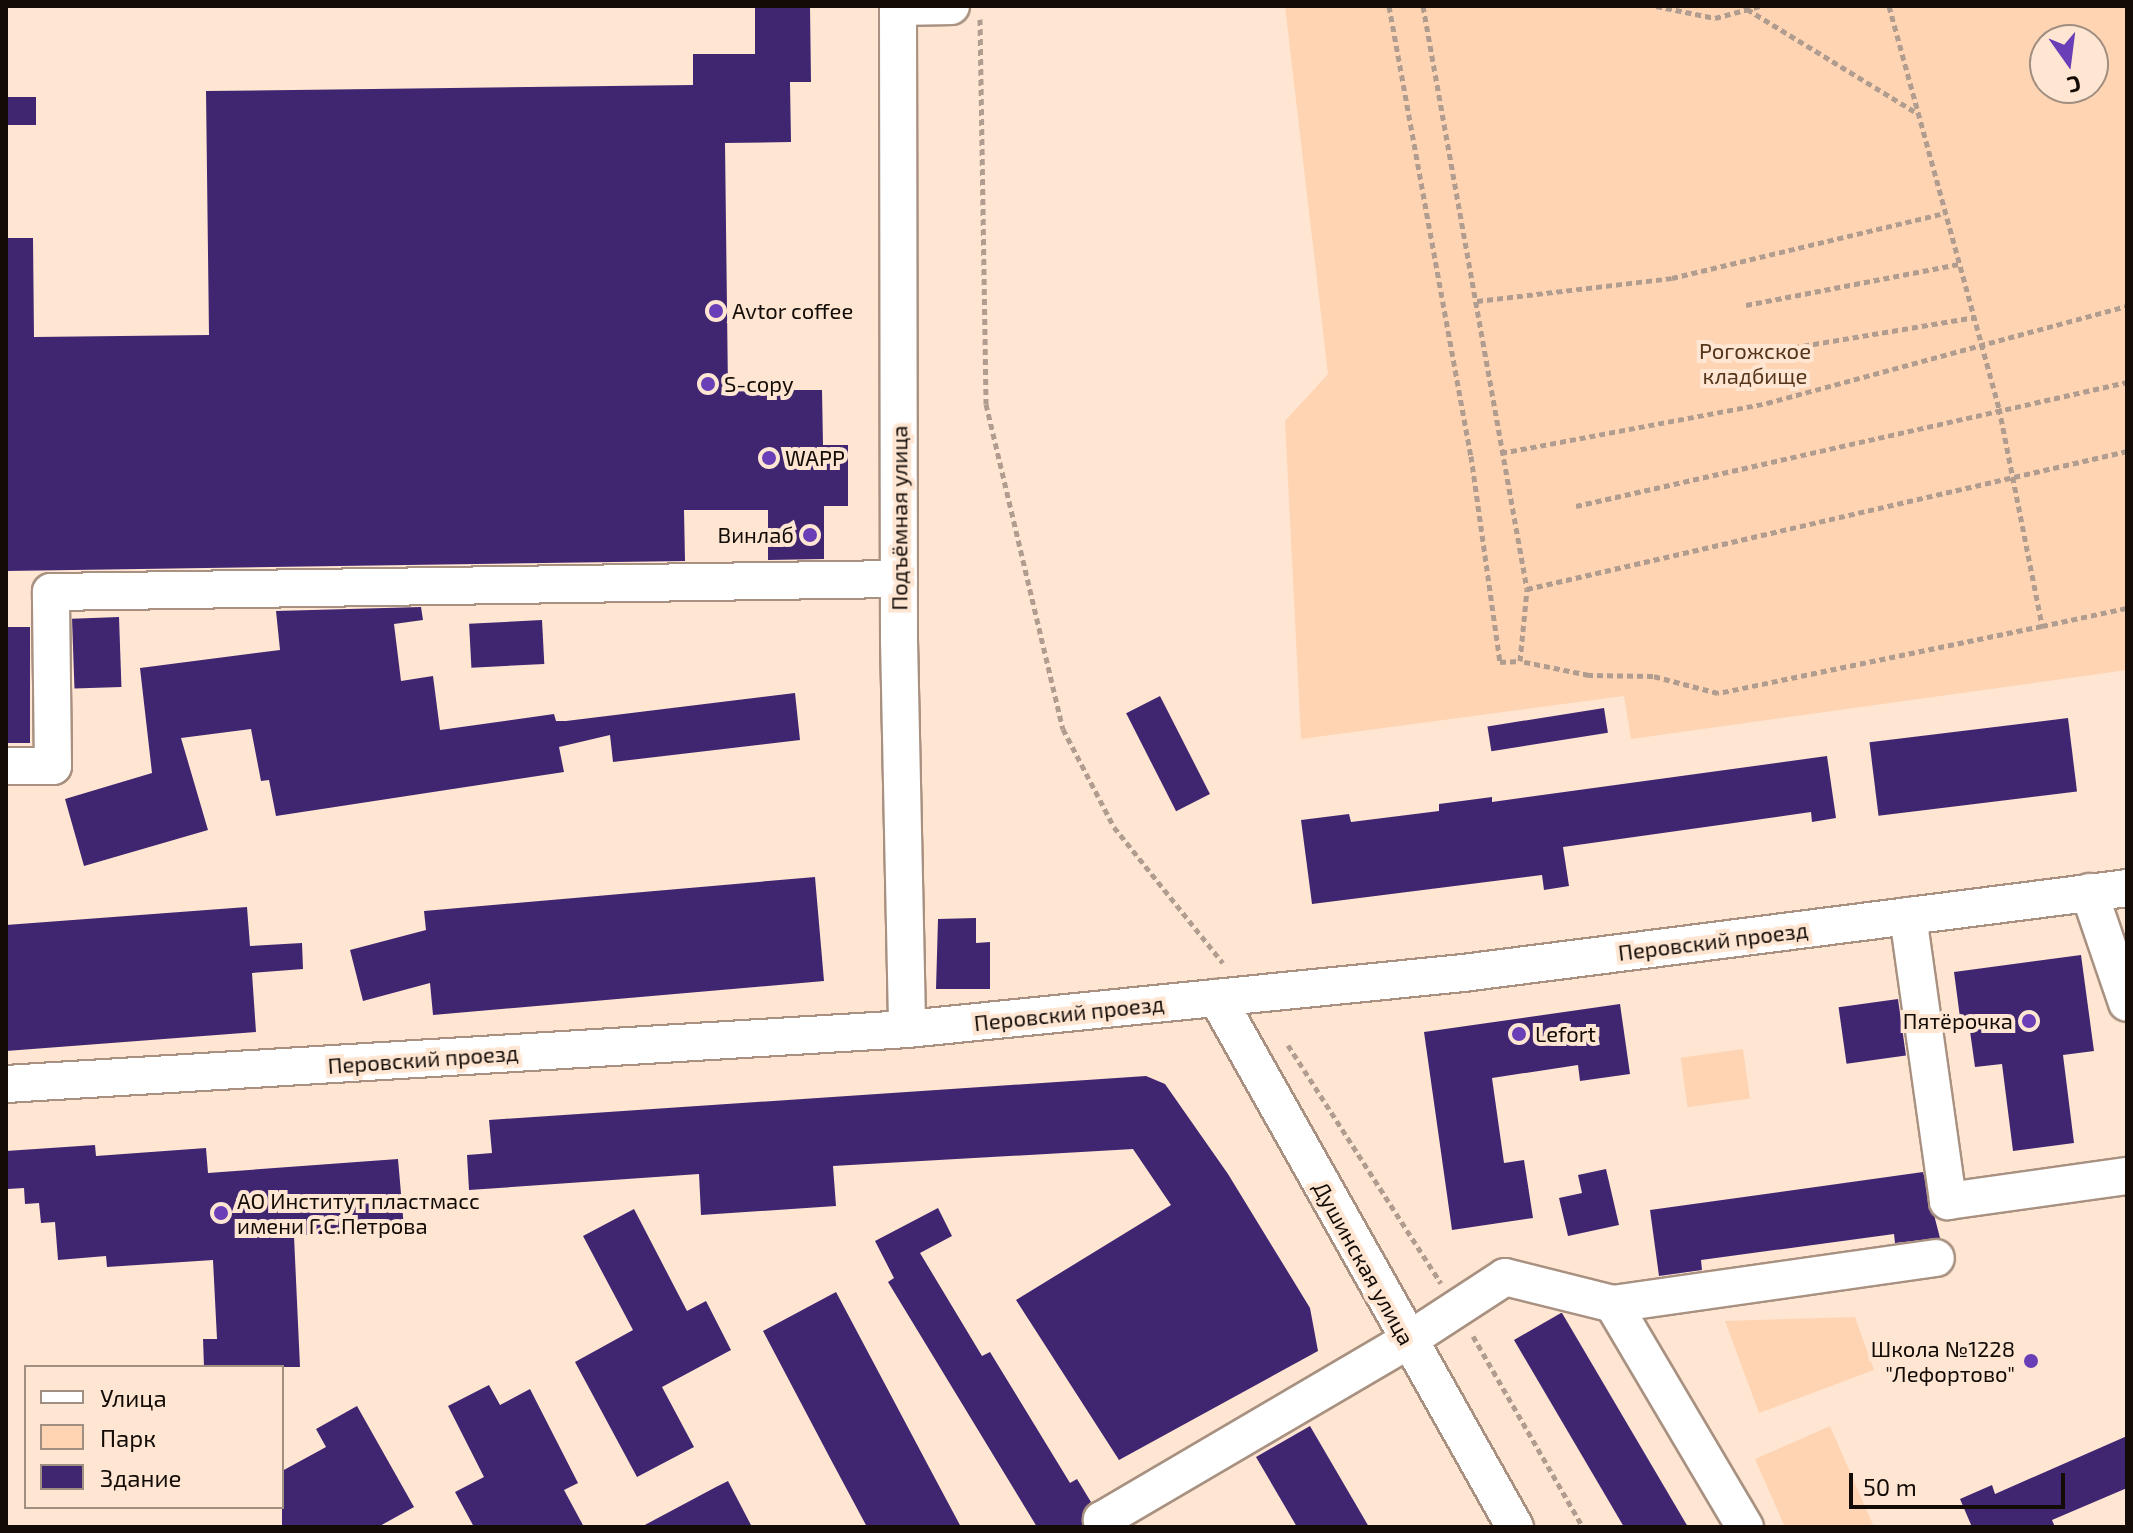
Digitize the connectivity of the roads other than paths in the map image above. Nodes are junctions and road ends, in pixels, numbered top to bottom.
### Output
1 (898, 6) edge
2 (951, 6) edge
3 (899, 579) junction
4 (6, 766) edge
5 (2127, 888) edge
6 (2089, 892) junction
7 (1908, 916) junction
8 (1217, 998) junction
9 (2127, 1003) edge
10 (907, 1029) junction
11 (6, 1084) edge
12 (2127, 1176) edge
13 (1936, 1258) dead end
14 (1613, 1304) junction
15 (1407, 1341) junction
16 (1107, 1527) edge
17 (1515, 1527) edge
18 (1745, 1527) edge

1 - 2 street
1 - 3 street, Подъёмная улица
3 - 4 street
3 - 10 street, Подъёмная улица
5 - 6 street, Перовский проезд
6 - 7 street, Перовский проезд
6 - 9 street
7 - 8 street, Перовский проезд
7 - 12 street
8 - 10 street, Перовский проезд
8 - 15 street, Душинская улица
10 - 11 street, Перовский проезд
13 - 14 street
14 - 15 street
14 - 18 street
15 - 16 street
15 - 17 street, Душинская улица

